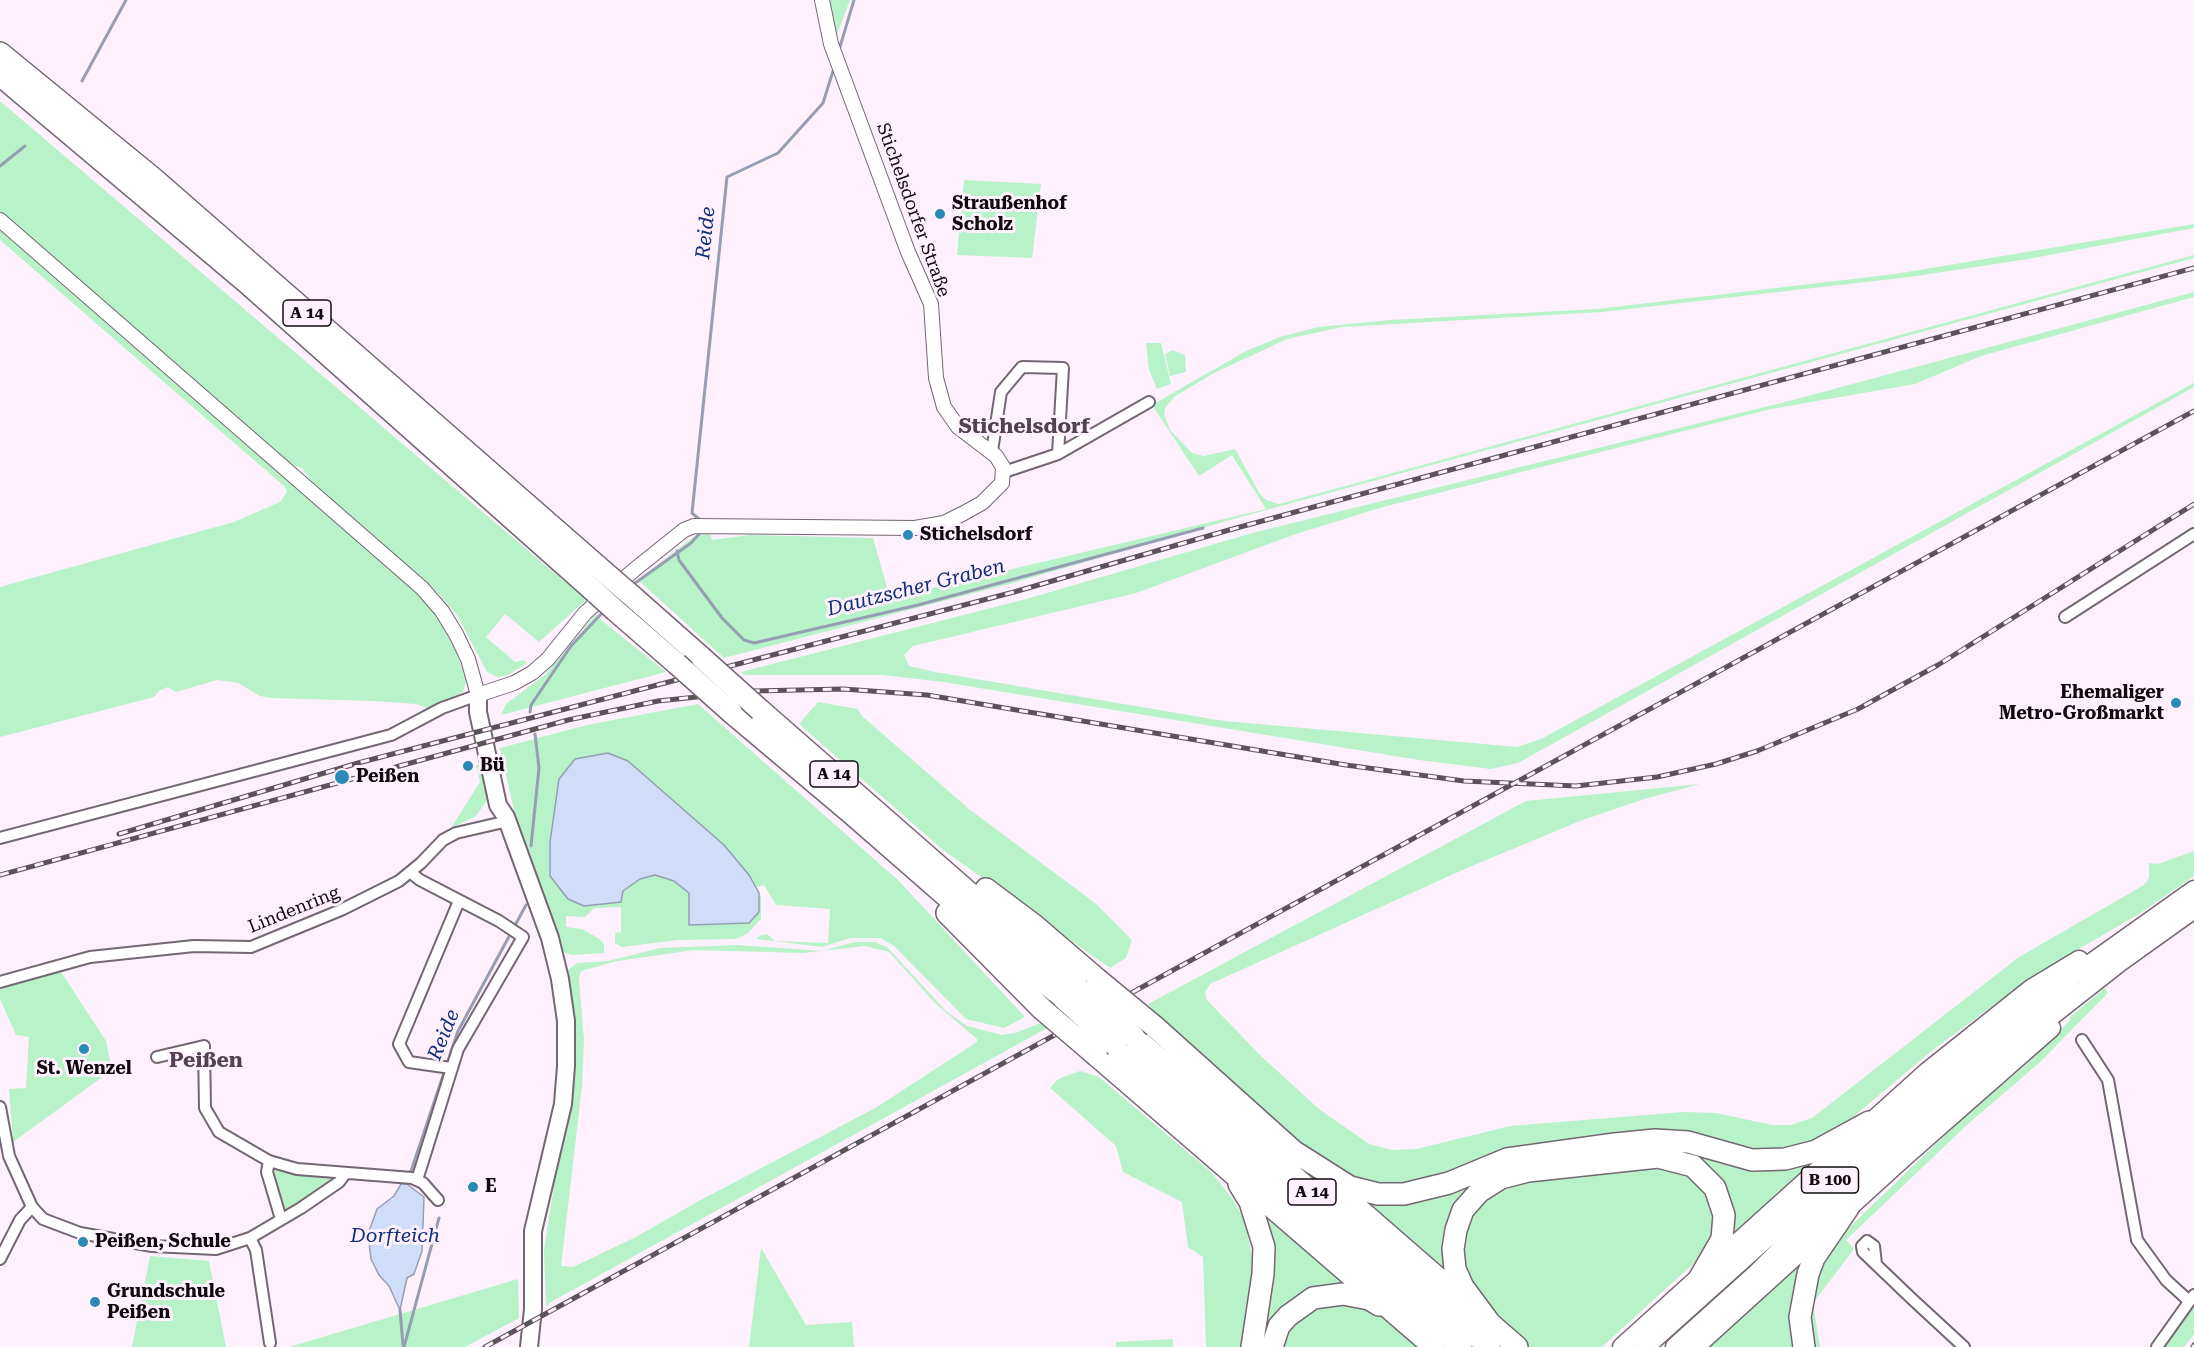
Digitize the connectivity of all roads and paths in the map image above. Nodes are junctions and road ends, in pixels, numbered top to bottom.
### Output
1 (822, 0) edge
2 (0, 53) edge
3 (0, 75) edge
4 (0, 220) edge
5 (1149, 402) dead end
6 (992, 451) junction
7 (1058, 454) junction
8 (1004, 472) junction
9 (2194, 534) edge
10 (2065, 617) dead end
11 (478, 695) junction
12 (851, 813) junction
13 (507, 819) junction
14 (0, 838) edge
15 (411, 873) junction
16 (2194, 890) edge
17 (459, 901) junction
18 (2194, 909) edge
19 (2134, 932) junction
20 (2120, 962) junction
21 (0, 982) edge
22 (1080, 989) junction
23 (2082, 1040) dead end
24 (1116, 1046) junction
25 (156, 1057) dead end
26 (445, 1067) junction
27 (0, 1107) edge
28 (1869, 1122) junction
29 (1290, 1149) junction
30 (1215, 1156) junction
31 (5, 1157) edge
32 (269, 1161) junction
33 (345, 1174) junction
34 (412, 1178) junction
35 (438, 1200) dead end
36 (32, 1207) junction
37 (1848, 1208) junction
38 (281, 1219) junction
39 (250, 1238) junction
40 (0, 1259) edge
41 (1876, 1264) dead end
42 (1699, 1279) junction
43 (2192, 1298) edge
44 (1401, 1319) junction
45 (1489, 1322) junction
46 (270, 1342) dead end
47 (529, 1347) edge
48 (1252, 1347) edge
49 (1272, 1347) edge
50 (1434, 1347) edge
51 (1461, 1347) edge
52 (1490, 1347) edge
53 (1517, 1347) edge
54 (1622, 1347) edge
55 (1645, 1347) edge
56 (1675, 1347) edge
57 (1695, 1347) edge
58 (1804, 1347) edge
59 (1964, 1347) edge
60 (2157, 1347) edge

1 - 6 street, Stichelsdorfer Straße
2 - 22 highway, A 14, bridge
3 - 12 highway, A 14, bridge
4 - 11 street
5 - 7 street
6 - 7 street
6 - 8 street, Stichelsdorfer Straße
7 - 8 street
8 - 11 street
9 - 10 street
11 - 13 main road
11 - 14 street
12 - 22 highway, A 14
12 - 24 highway, bridge
13 - 15 street, Lindenring
13 - 47 main road
15 - 17 street
15 - 21 street, Lindenring
16 - 19 highway, B 100
17 - 26 street
17 - 26 street
18 - 20 highway, B 100
19 - 28 highway
19 - 55 highway, B 100
20 - 37 highway
20 - 56 highway, B 100
22 - 24 highway, A 14, bridge
22 - 29 highway, bridge
23 - 43 street
24 - 30 highway
24 - 51 highway, A 14
24 - 52 highway, A 14
25 - 32 street
26 - 34 street
27 - 31 street
28 - 29 highway
28 - 42 highway
29 - 45 highway
30 - 44 highway
30 - 48 highway
31 - 36 street
32 - 33 street
32 - 38 street
33 - 34 street
33 - 38 street
34 - 35 street
36 - 39 street
36 - 40 street
37 - 57 highway
37 - 58 highway
38 - 39 street
39 - 46 street
41 - 59 street
42 - 45 highway
42 - 54 highway
43 - 60 street
44 - 49 highway
44 - 50 highway
45 - 53 highway

